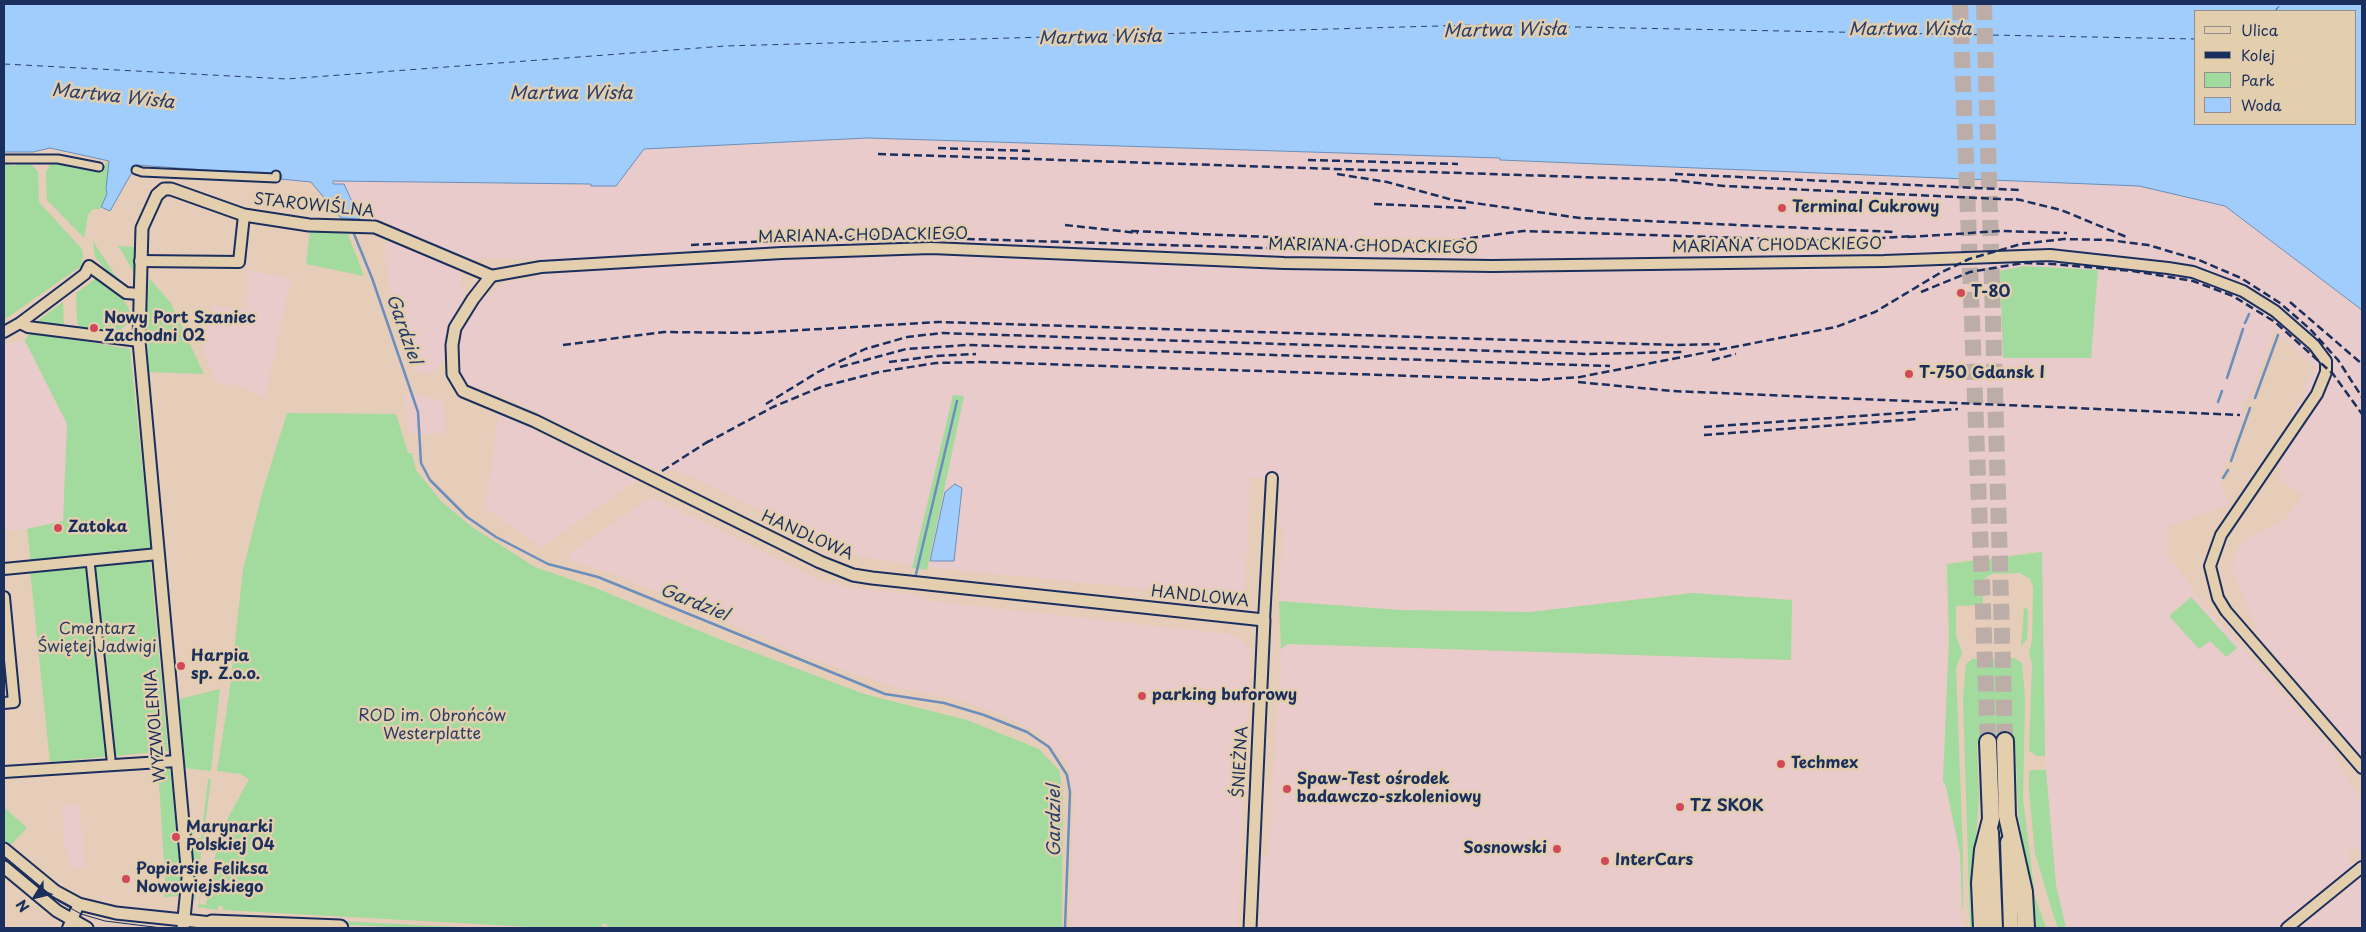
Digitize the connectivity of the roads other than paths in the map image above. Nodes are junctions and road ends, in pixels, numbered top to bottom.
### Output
1 (4, 159) edge
2 (99, 167) dead end
3 (136, 170) dead end
4 (276, 174) dead end
5 (244, 215) junction
6 (140, 261) junction
7 (492, 276) junction
8 (139, 294) junction
9 (20, 323) junction
10 (4, 332) edge
11 (139, 341) junction
12 (1272, 478) dead end
13 (158, 554) junction
14 (90, 561) junction
15 (4, 569) edge
16 (4, 598) edge
17 (1264, 620) junction
18 (6, 637) edge
19 (4, 703) edge
20 (1988, 742) tunnel mouth
21 (2005, 742) tunnel mouth
22 (111, 758) dead end
23 (177, 761) junction
24 (2362, 768) edge
25 (4, 772) edge
26 (1999, 818) junction
27 (4, 849) edge
28 (4, 867) edge
29 (2362, 867) edge
30 (78, 904) junction
31 (69, 924) edge
32 (184, 924) edge
33 (212, 926) edge
34 (87, 928) edge
35 (340, 928) edge
36 (1250, 928) edge
37 (1982, 928) edge
38 (1995, 928) edge
39 (2011, 928) edge
40 (2026, 928) edge
41 (2287, 928) edge

1 - 2 street
3 - 4 street
5 - 6 street, STAROWIŚLNA
5 - 6 street, STAROWIŚLNA
5 - 7 street, STAROWIŚLNA
6 - 8 street, STAROWIŚLNA
7 - 17 street, HANDLOWA
7 - 24 street, MARIANA CHODACKIEGO
8 - 9 street
8 - 11 street, STAROWIŚLNA
9 - 10 street
9 - 11 street
11 - 13 street, WYZWOLENIA
12 - 17 street, ŚNIEŻNA
13 - 14 street
13 - 23 street, WYZWOLENIA
14 - 15 street
14 - 22 street
16 - 18 street
17 - 36 street, ŚNIEŻNA
18 - 19 street
20 - 26 highway
21 - 26 highway
23 - 25 street
23 - 32 street, WYZWOLENIA
26 - 37 highway
26 - 38 main road
26 - 39 main road
26 - 40 highway
27 - 30 street
28 - 31 street
29 - 41 street
30 - 31 street
30 - 32 street
31 - 34 street
32 - 33 street
33 - 35 main road

